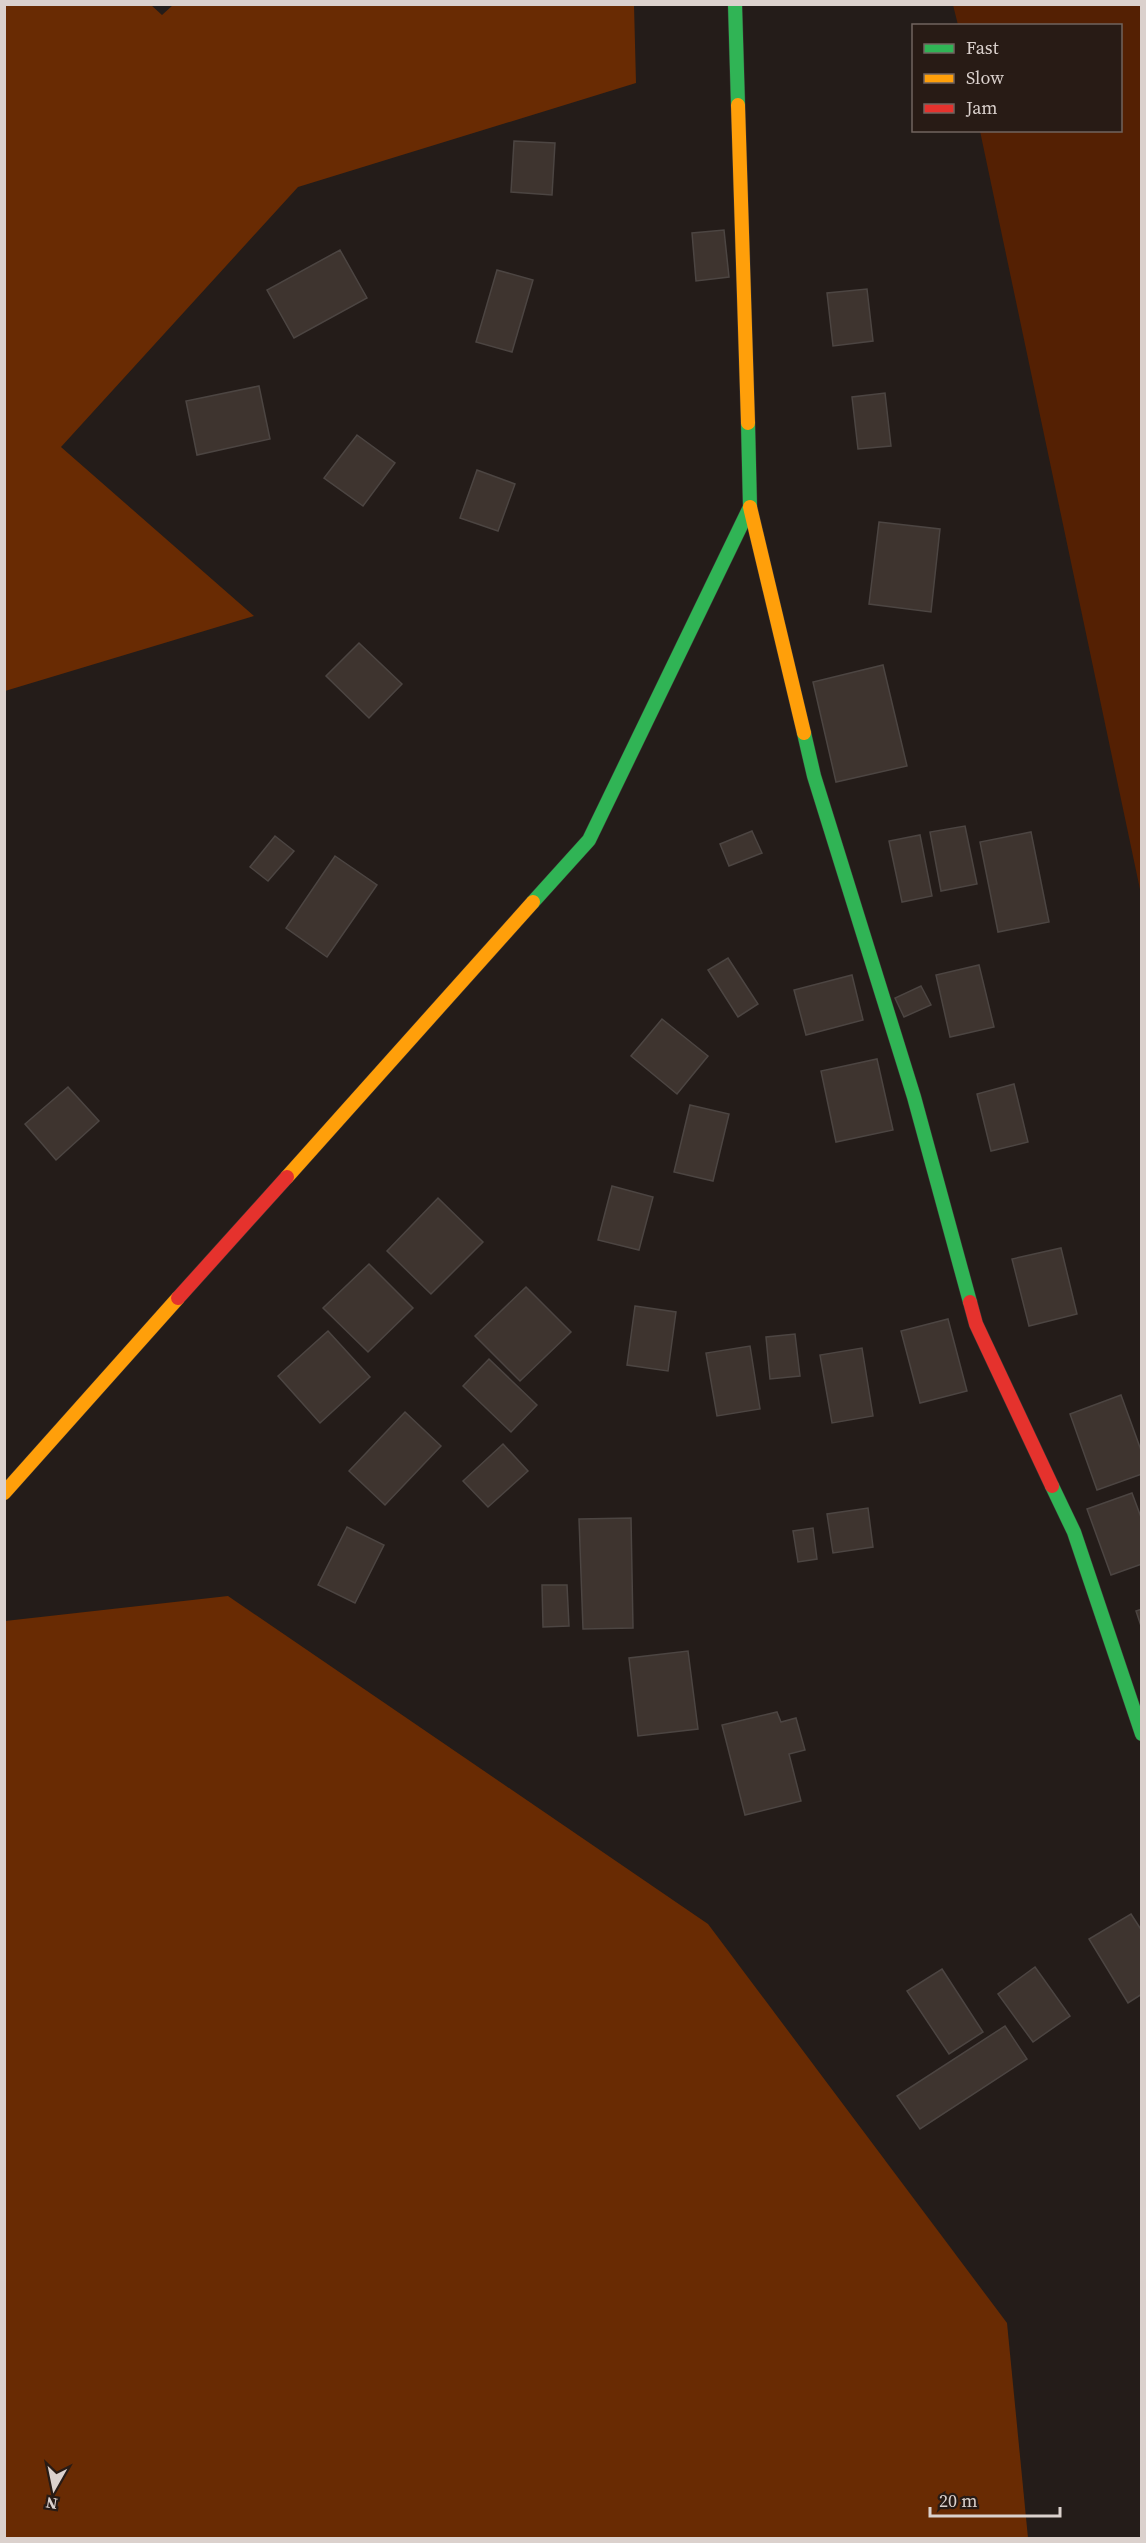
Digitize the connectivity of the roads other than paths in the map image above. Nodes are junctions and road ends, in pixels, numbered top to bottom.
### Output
1 (735, 4) edge
2 (750, 507) junction
3 (4, 1493) edge
4 (1142, 1734) edge

1 - 2 street
2 - 3 street
2 - 4 street

